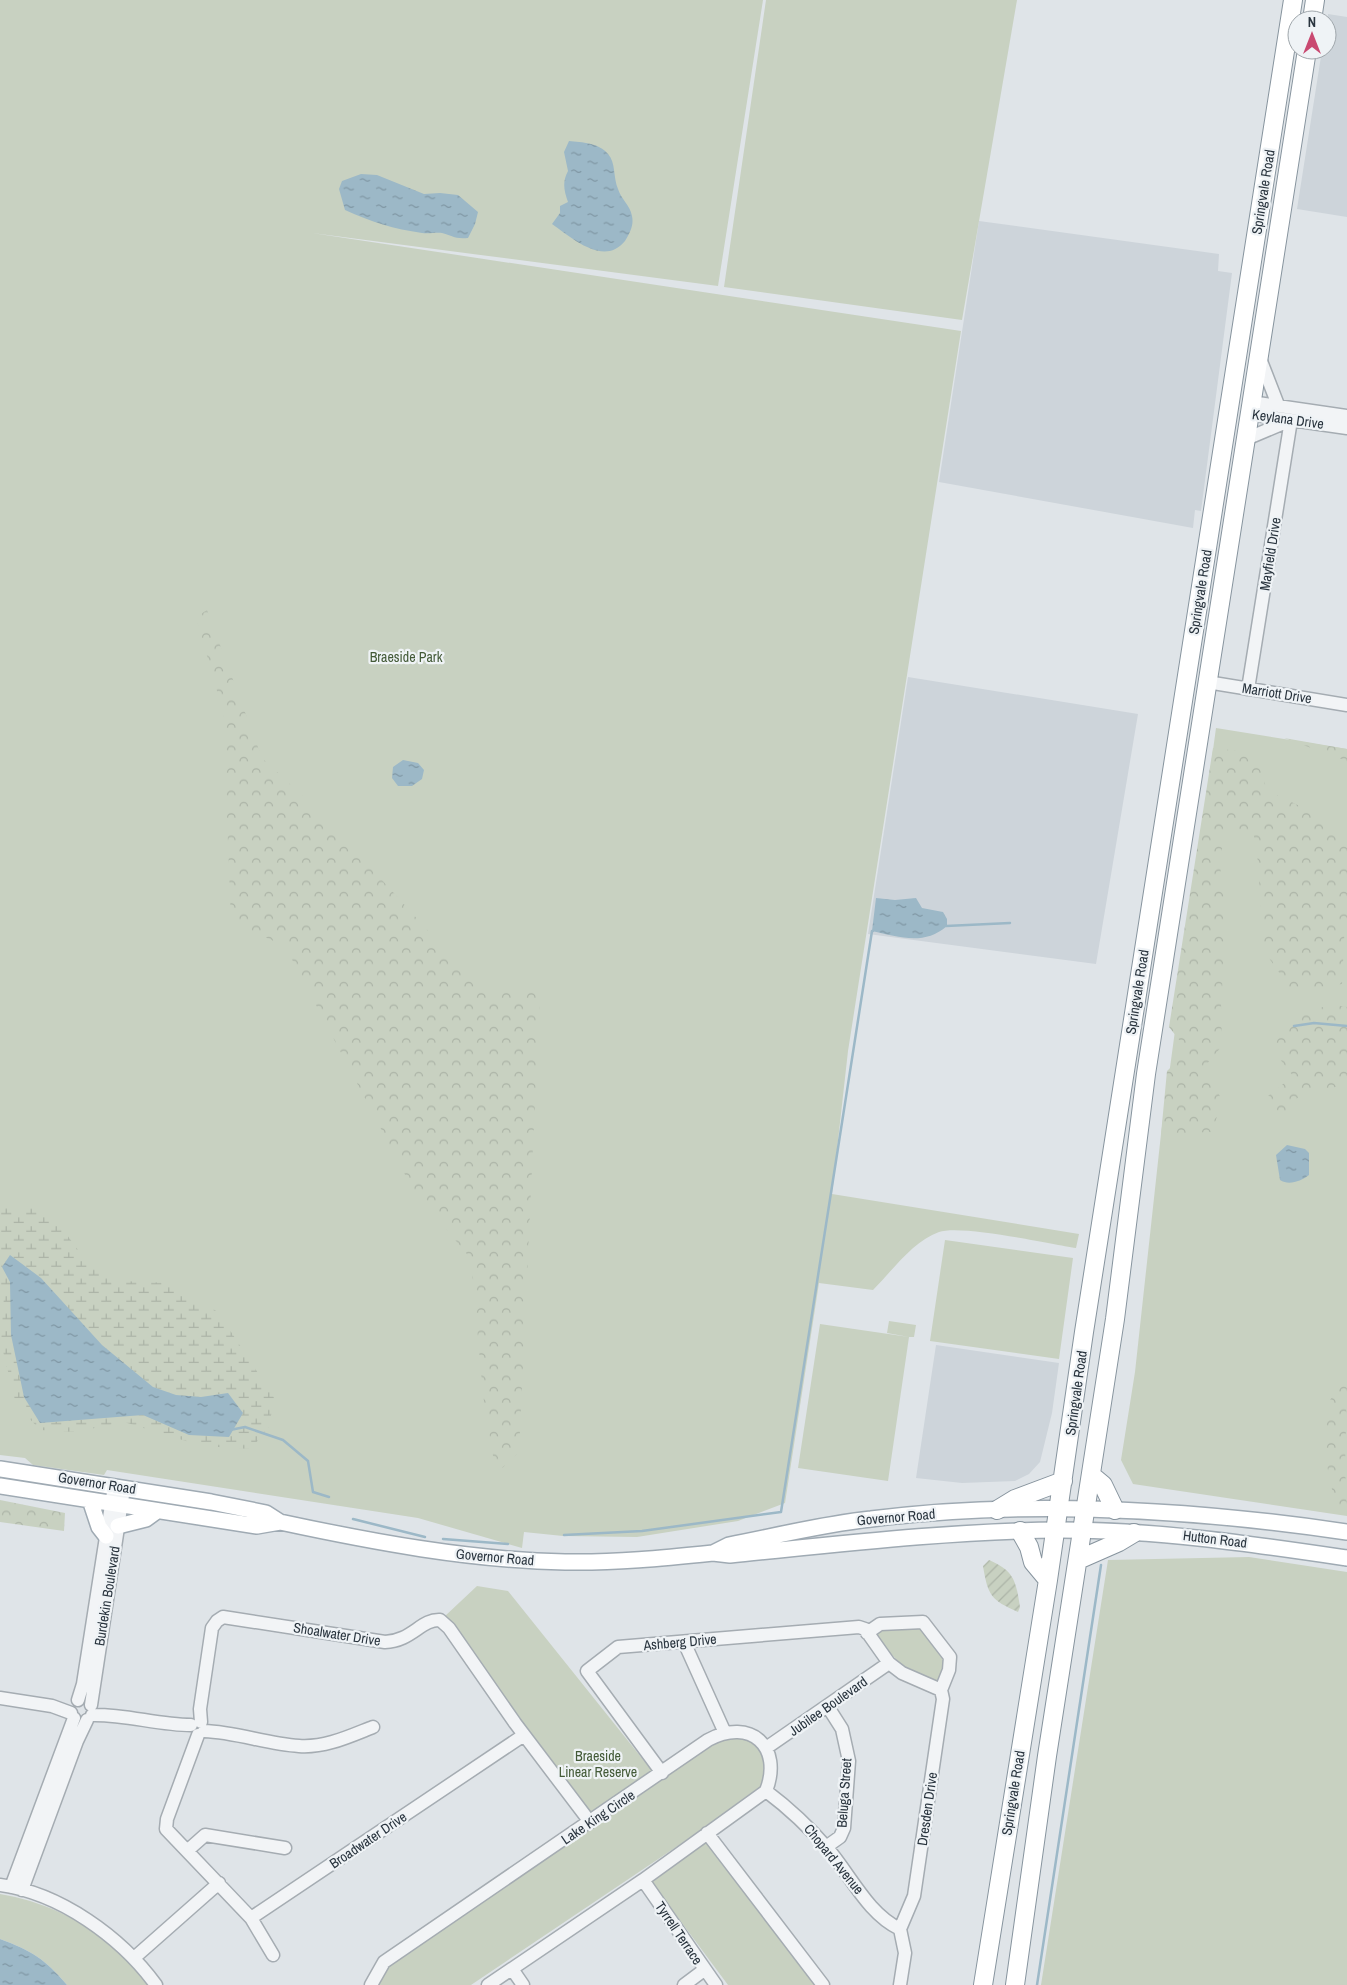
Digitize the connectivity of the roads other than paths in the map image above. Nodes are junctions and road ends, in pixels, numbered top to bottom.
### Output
1 (1293, 0) edge
2 (1305, 60) edge
3 (1259, 356) junction
4 (1278, 405) junction
5 (1229, 406) junction
6 (1250, 408) junction
7 (1347, 416) edge
8 (1291, 420) junction
9 (1347, 428) edge
10 (1246, 439) junction
11 (1207, 682) junction
12 (1248, 689) junction
13 (1347, 705) edge
14 (0, 1469) edge
15 (1090, 1475) junction
16 (1063, 1481) junction
17 (0, 1486) edge
18 (119, 1487) junction
19 (90, 1500) junction
20 (116, 1504) junction
21 (997, 1510) junction
22 (1059, 1510) junction
23 (1085, 1510) junction
24 (1115, 1510) junction
25 (156, 1511) junction
26 (280, 1522) junction
27 (118, 1526) junction
28 (1020, 1531) junction
29 (1056, 1531) junction
30 (1081, 1531) junction
31 (1347, 1532) edge
32 (1134, 1533) junction
33 (106, 1536) junction
34 (712, 1553) junction
35 (1347, 1558) edge
36 (1078, 1560) junction
37 (1048, 1580) junction
38 (867, 1632) junction
39 (684, 1642) junction
40 (889, 1663) junction
41 (941, 1690) junction
42 (0, 1698) edge
43 (828, 1707) junction
44 (74, 1709) junction
45 (91, 1712) junction
46 (373, 1726) dead end
47 (197, 1730) junction
48 (725, 1733) junction
49 (524, 1735) junction
50 (766, 1748) junction
51 (662, 1773) junction
52 (766, 1791) junction
53 (590, 1822) junction
54 (707, 1833) junction
55 (826, 1847) junction
56 (285, 1848) dead end
57 (187, 1851) junction
58 (644, 1880) junction
59 (219, 1883) junction
60 (11, 1887) edge
61 (251, 1918) junction
62 (900, 1929) junction
63 (273, 1955) dead end
64 (134, 1958) junction
65 (512, 1969) junction
66 (704, 1970) junction
67 (156, 1985) edge
68 (370, 1985) edge
69 (488, 1985) edge
70 (523, 1985) edge
71 (684, 1985) edge
72 (716, 1985) edge
73 (823, 1985) edge
74 (900, 1985) edge
75 (983, 1985) edge
76 (1014, 1985) edge

1 - 5 highway, Springvale Road
2 - 3 highway, Springvale Road
3 - 4 street
3 - 6 highway, Springvale Road
4 - 6 street, Keylana Drive
4 - 7 street, Keylana Drive
5 - 6 highway, Keylana Drive
5 - 16 highway, Springvale Road
6 - 8 street, Keylana Drive
6 - 10 highway, Springvale Road
8 - 9 street, Keylana Drive
8 - 10 street
8 - 12 street, Mayfield Drive
10 - 11 highway, Springvale Road
11 - 12 street, Marriott Drive
11 - 15 highway, Springvale Road
12 - 13 street, Marriott Drive
14 - 18 main road, Governor Road
15 - 23 highway, Springvale Road
15 - 24 highway
16 - 21 highway
16 - 22 highway, Springvale Road
17 - 19 main road, Governor Road
18 - 20 street, Burdekin Boulevard
18 - 26 main road, Governor Road
19 - 20 main road, Governor Road
19 - 33 main road
20 - 25 main road, Governor Road
20 - 27 street, Burdekin Boulevard
20 - 33 street, Burdekin Boulevard
21 - 22 main road, Governor Road
21 - 34 main road, Governor Road
22 - 23 main road, Governor Road
22 - 29 highway, Springvale Road
23 - 24 main road, Hutton Road
23 - 30 highway, Springvale Road
24 - 31 main road, Hutton Road
25 - 26 main road, Governor Road
25 - 27 main road
26 - 34 main road, Governor Road
27 - 45 street, Burdekin Boulevard
28 - 29 main road, Governor Road
28 - 34 main road, Governor Road
28 - 37 highway
29 - 30 main road, Governor Road
29 - 37 highway, Springvale Road
30 - 32 main road, Hutton Road
30 - 36 highway, Springvale Road
32 - 35 main road, Hutton Road
32 - 36 highway
33 - 44 street, Burdekin Boulevard
36 - 76 highway, Springvale Road
37 - 75 highway, Springvale Road
38 - 39 street, Ashberg Drive
38 - 40 street
38 - 41 street, Dresden Drive
39 - 48 street
39 - 51 street, Ashberg Drive
40 - 41 street
40 - 43 street, Jubilee Boulevard
41 - 62 street, Dresden Drive
42 - 44 street
43 - 50 street, Jubilee Boulevard
43 - 55 street, Beluga Street
44 - 45 street
44 - 45 street
44 - 60 street, Burdekin Boulevard
45 - 47 street
45 - 60 street, Burdekin Boulevard
46 - 47 street
47 - 49 street, Shoalwater Drive
47 - 57 street
48 - 50 street, Lake King Circle
48 - 51 street, Lake King Circle
49 - 53 street, Shoalwater Drive
49 - 61 street, Broadwater Drive
50 - 52 street
51 - 53 street, Lake King Circle
52 - 54 street
52 - 55 street, Chopard Avenue
53 - 68 street, Lake King Circle
54 - 58 street
54 - 73 street
55 - 62 street, Chopard Avenue
56 - 57 street
57 - 59 street
58 - 65 street
58 - 66 street, Tyrrell Terrace
59 - 61 street
59 - 64 street
60 - 64 street
61 - 63 street
62 - 74 street
64 - 67 street
65 - 69 street
65 - 70 street
66 - 71 street
66 - 72 street, Tyrrell Terrace

